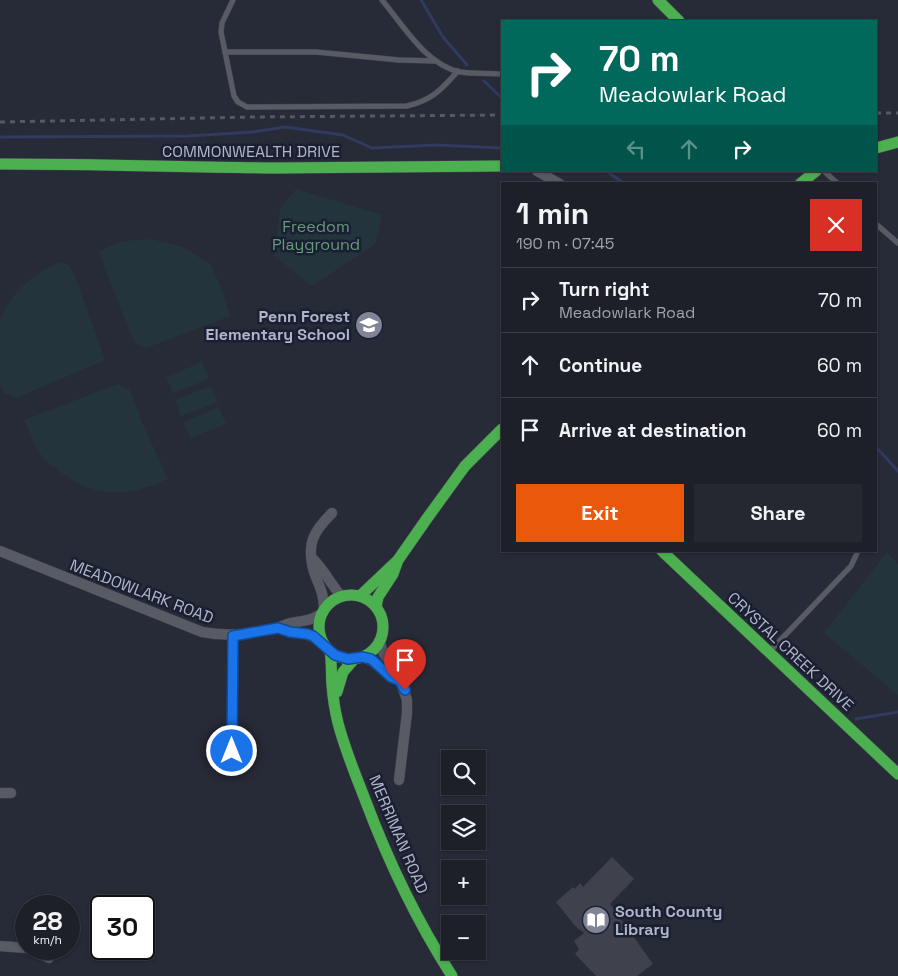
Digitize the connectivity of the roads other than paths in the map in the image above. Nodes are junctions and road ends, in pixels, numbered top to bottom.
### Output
1 (233, 0) edge
2 (382, 0) edge
3 (658, 0) edge
4 (678, 20) edge
5 (225, 52) junction
6 (435, 61) junction
7 (458, 71) junction
8 (501, 74) edge
9 (898, 142) edge
10 (877, 148) edge
11 (0, 164) edge
12 (501, 166) edge
13 (539, 172) edge
14 (815, 172) edge
15 (825, 172) edge
16 (556, 182) edge
17 (802, 182) edge
18 (836, 182) edge
19 (877, 225) edge
20 (898, 243) edge
21 (501, 430) edge
22 (332, 513) dead end
23 (0, 551) edge
24 (663, 552) edge
25 (858, 552) edge
26 (312, 559) junction
27 (398, 560) junction
28 (341, 596) junction
29 (360, 596) junction
30 (376, 607) junction
31 (323, 612) junction
32 (278, 628) junction
33 (233, 636) junction
34 (379, 641) junction
35 (327, 648) junction
36 (769, 652) junction
37 (358, 658) junction
38 (400, 681) junction
39 (335, 698) junction
40 (232, 751) dead end
41 (898, 774) edge
42 (399, 780) dead end
43 (0, 793) edge
44 (11, 793) dead end
45 (0, 946) edge
46 (15, 947) edge
47 (452, 976) edge

1 - 5 lane
2 - 6 lane
3 - 4 main road
5 - 6 lane
5 - 7 lane
6 - 7 lane
7 - 8 lane
9 - 10 main road
11 - 12 main road, COMMONWEALTH DRIVE
13 - 16 street
14 - 17 main road
15 - 18 lane
19 - 20 lane
21 - 27 main road
22 - 26 street
23 - 33 street, MEADOWLARK ROAD
24 - 36 main road, CRYSTAL CREEK DRIVE
25 - 36 lane
26 - 28 street
26 - 31 street
27 - 29 main road
27 - 30 main road
28 - 29 main road
28 - 31 main road
29 - 30 main road
30 - 34 main road
31 - 32 street, MEADOWLARK ROAD
31 - 35 main road
32 - 33 street, MEADOWLARK ROAD
32 - 35 street, MEADOWLARK ROAD
33 - 40 street
34 - 37 main road
34 - 38 street
35 - 37 main road
35 - 39 main road, MERRIMAN ROAD
36 - 41 main road, CRYSTAL CREEK DRIVE
37 - 38 street
37 - 39 main road, MERRIMAN ROAD
38 - 42 street
39 - 47 main road, MERRIMAN ROAD
43 - 44 street
45 - 46 street

